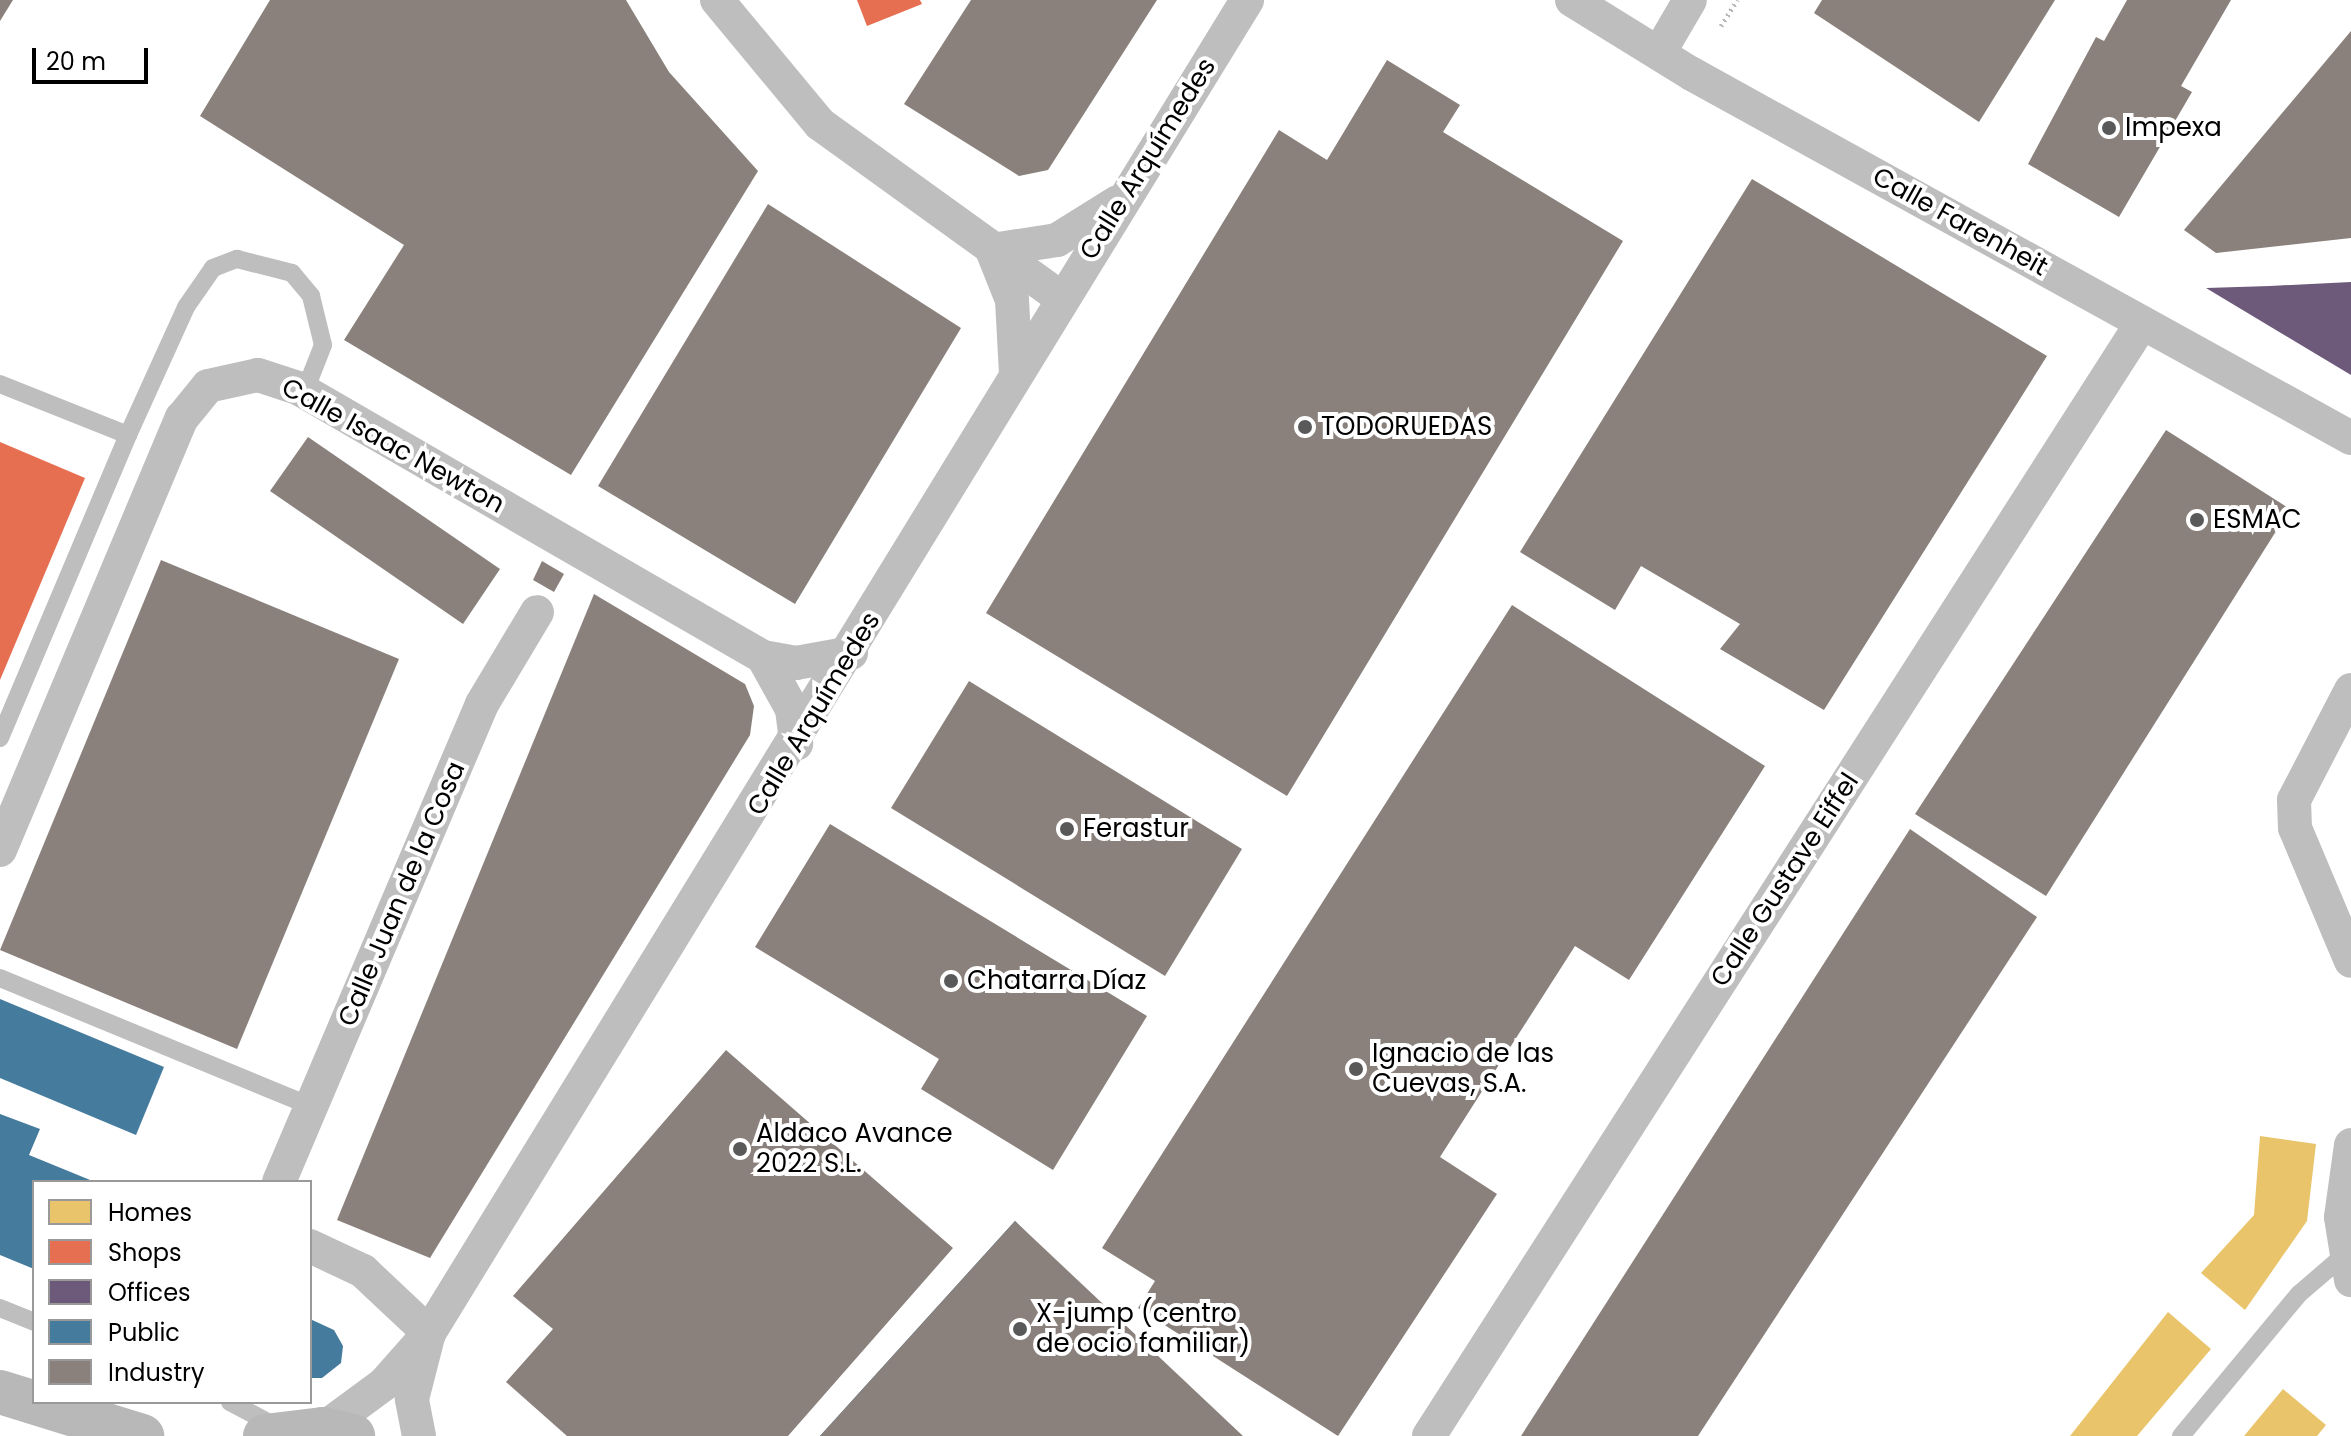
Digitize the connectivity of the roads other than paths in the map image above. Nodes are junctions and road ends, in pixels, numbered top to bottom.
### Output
1 (717, 0) edge
2 (1247, 0) edge
3 (1572, 0) edge
4 (1690, 0) edge
5 (1659, 53) junction
6 (1124, 197) junction
7 (992, 250) junction
8 (1061, 298) junction
9 (2142, 323) junction
10 (1016, 373) junction
11 (0, 384) edge
12 (305, 391) junction
13 (128, 435) junction
14 (2351, 438) edge
15 (537, 612) dead end
16 (851, 653) junction
17 (763, 657) junction
18 (2351, 690) edge
19 (0, 738) edge
20 (796, 744) junction
21 (0, 850) edge
22 (2351, 961) edge
23 (0, 978) edge
24 (311, 1106) junction
25 (2351, 1145) edge
26 (280, 1180) edge
27 (312, 1247) edge
28 (2346, 1268) edge
29 (0, 1308) edge
30 (32, 1321) edge
31 (429, 1333) junction
32 (12, 1398) edge
33 (32, 1404) edge
34 (33, 1404) edge
35 (235, 1404) edge
36 (306, 1433) edge
37 (78, 1436) edge
38 (142, 1436) edge
39 (419, 1436) edge
40 (1429, 1436) edge
41 (2181, 1436) edge

1 - 7 street
2 - 6 street, Calle Arquímedes
3 - 5 street, Calle Farenheit
4 - 5 street
5 - 9 street, Calle Farenheit
6 - 7 street
6 - 8 street, Calle Arquímedes
7 - 8 street
7 - 10 street
8 - 10 street, Calle Arquímedes
9 - 14 street, Calle Farenheit
9 - 40 street, Calle Gustave Eiffel
10 - 16 street, Calle Arquímedes
11 - 13 lane
12 - 13 lane
12 - 17 street, Calle Isaac Newton
12 - 21 street, Calle Isaac Newton
13 - 19 lane
15 - 24 street, Calle Juan de la Cosa
16 - 17 street, Calle Isaac Newton
16 - 20 street, Calle Arquímedes
17 - 20 street
18 - 22 street
20 - 31 street, Calle Arquímedes
23 - 24 lane
24 - 26 street, Calle Juan de la Cosa
25 - 28 street
27 - 31 street
28 - 41 lane
29 - 30 lane
31 - 36 street
31 - 39 street, Calle Arquímedes
32 - 33 street
32 - 37 street
34 - 38 street
35 - 36 lane

